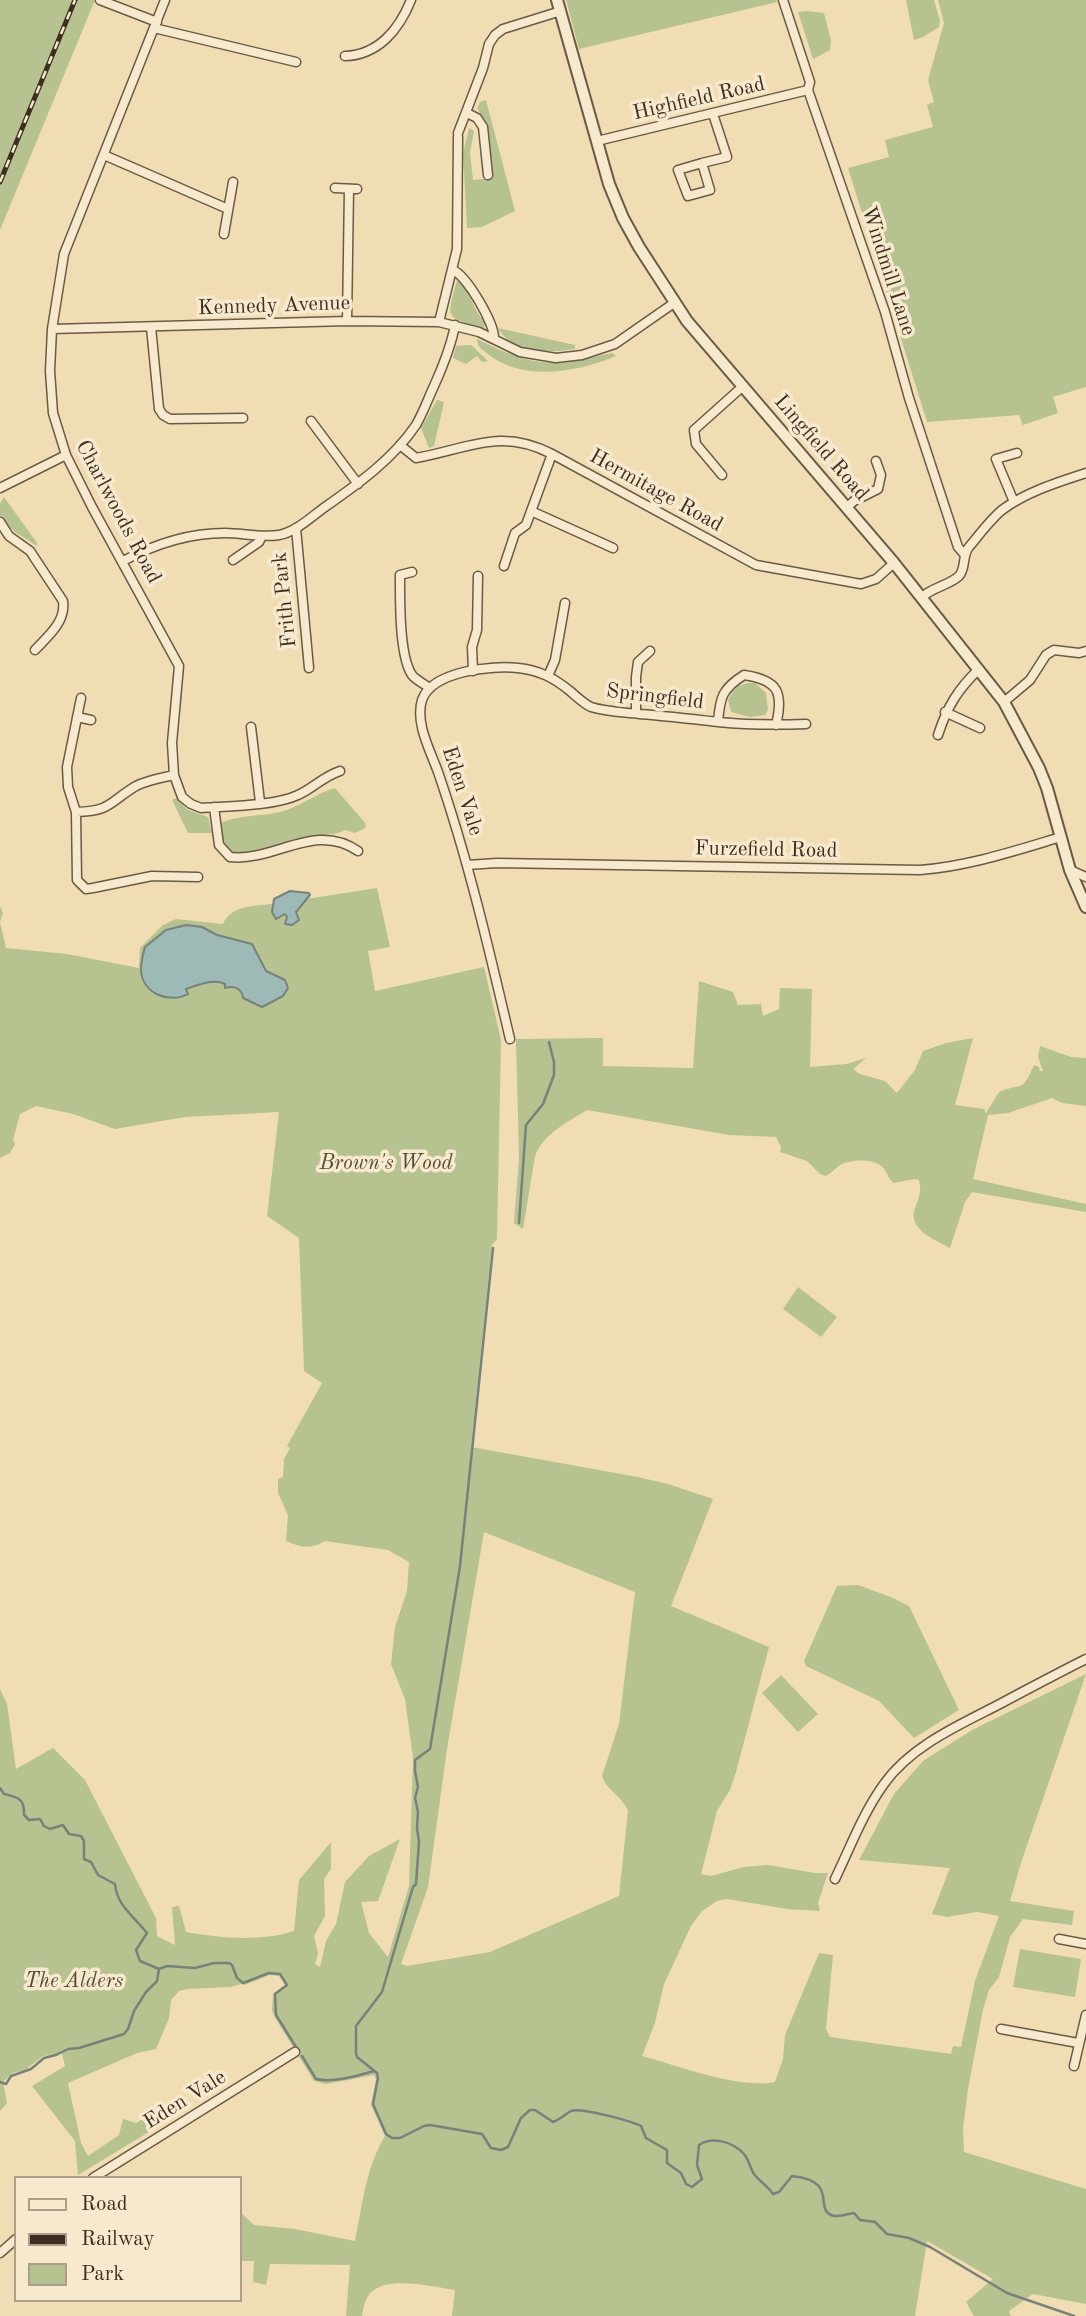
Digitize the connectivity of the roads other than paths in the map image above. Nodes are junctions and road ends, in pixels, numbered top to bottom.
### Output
1 (100, 0) edge
2 (165, 0) edge
3 (411, 0) edge
4 (783, 0) edge
5 (559, 6) edge
6 (156, 25) junction
7 (345, 56) dead end
8 (296, 62) dead end
9 (808, 90) junction
10 (467, 113) junction
11 (713, 114) junction
12 (597, 141) junction
13 (104, 155) junction
14 (702, 163) junction
15 (488, 175) dead end
16 (233, 182) dead end
17 (335, 188) dead end
18 (228, 209) junction
19 (224, 234) dead end
20 (453, 270) junction
21 (674, 303) junction
22 (347, 321) junction
23 (439, 322) junction
24 (455, 325) junction
25 (151, 327) junction
26 (52, 329) junction
27 (494, 339) junction
28 (742, 387) junction
29 (243, 418) dead end
30 (311, 421) dead end
31 (400, 445) junction
32 (1017, 453) dead end
33 (552, 454) junction
34 (66, 455) junction
35 (876, 461) dead end
36 (1086, 473) edge
37 (722, 475) dead end
38 (358, 484) junction
39 (0, 488) edge
40 (1014, 502) junction
41 (847, 507) junction
42 (531, 511) junction
43 (0, 523) edge
44 (296, 528) junction
45 (262, 536) junction
46 (613, 548) dead end
47 (964, 554) junction
48 (233, 560) dead end
49 (123, 561) junction
50 (894, 563) junction
51 (504, 566) dead end
52 (412, 572) dead end
53 (478, 576) dead end
54 (921, 597) junction
55 (565, 603) dead end
56 (35, 650) dead end
57 (650, 651) dead end
58 (1086, 651) edge
59 (309, 668) dead end
60 (979, 669) junction
61 (473, 671) junction
62 (548, 676) junction
63 (430, 688) junction
64 (81, 698) dead end
65 (1004, 702) junction
66 (946, 712) junction
67 (636, 713) junction
68 (77, 717) junction
69 (91, 720) dead end
70 (718, 722) junction
71 (806, 724) dead end
72 (776, 725) junction
73 (251, 727) dead end
74 (979, 728) dead end
75 (938, 735) dead end
76 (340, 771) dead end
77 (174, 775) junction
78 (261, 803) junction
79 (214, 807) junction
80 (76, 812) junction
81 (1060, 837) junction
82 (358, 851) dead end
83 (467, 865) junction
84 (1070, 870) junction
85 (198, 877) dead end
86 (1086, 877) edge
87 (1086, 907) edge
88 (510, 1039) dead end
89 (1086, 1658) edge
90 (835, 1880) dead end
91 (1059, 1940) dead end
92 (1086, 1944) edge
93 (1086, 2015) edge
94 (1002, 2029) dead end
95 (1078, 2043) junction
96 (295, 2052) dead end
97 (1074, 2066) dead end
98 (96, 2176) edge
99 (14, 2241) edge
100 (0, 2253) edge

1 - 6 street
2 - 6 street, Charlwoods Road
3 - 7 street
4 - 9 street, Windmill Lane
5 - 10 street
5 - 12 street, Lingfield Road
6 - 8 street
6 - 13 street, Charlwoods Road
9 - 11 street, Highfield Road
9 - 47 street, Windmill Lane
10 - 15 street
10 - 20 street
11 - 12 street, Highfield Road
11 - 14 street
12 - 21 street, Lingfield Road
13 - 18 street
13 - 26 street, Charlwoods Road
14 - 14 street
16 - 18 street
17 - 22 street
18 - 19 street
20 - 23 street
20 - 27 street
21 - 27 street, Kennedy Avenue
21 - 28 street, Lingfield Road
22 - 23 street, Kennedy Avenue
22 - 25 street, Kennedy Avenue
23 - 24 street, Kennedy Avenue
24 - 27 street, Kennedy Avenue
24 - 31 street
25 - 26 street, Kennedy Avenue
25 - 29 street
26 - 34 street, Charlwoods Road
28 - 37 street
28 - 41 street, Lingfield Road
30 - 38 street
31 - 33 street, Hermitage Road
31 - 38 street
32 - 40 street
33 - 42 street
33 - 50 street, Hermitage Road
34 - 39 street
34 - 49 street, Charlwoods Road
35 - 41 street
36 - 40 street
38 - 44 street
40 - 47 street
41 - 50 street, Lingfield Road
42 - 46 street
42 - 51 street
43 - 56 street
44 - 45 street
44 - 59 street, Frith Park
45 - 48 street
45 - 49 street
47 - 54 street
49 - 77 street, Charlwoods Road
50 - 54 street, Lingfield Road
52 - 63 street
53 - 61 street
54 - 60 street, Lingfield Road
55 - 62 street
57 - 67 street
58 - 65 street
60 - 65 street, Lingfield Road
60 - 66 street
61 - 62 street, Springfield
61 - 63 street, Springfield
62 - 67 street, Springfield
63 - 83 street, Eden Vale
64 - 68 street
65 - 81 street, Lingfield Road
66 - 74 street
66 - 75 street
67 - 70 street, Springfield
68 - 69 street
68 - 80 street
70 - 72 street, Springfield
70 - 72 street, Springfield
71 - 72 street, Springfield
73 - 78 street
76 - 78 street, Charlwoods Road
77 - 79 street, Charlwoods Road
77 - 80 street
78 - 79 street, Charlwoods Road
79 - 82 street
80 - 85 street
81 - 83 street, Furzefield Road
81 - 84 street, Lingfield Road
83 - 88 street, Eden Vale
84 - 86 street
84 - 87 street, Lingfield Road
89 - 90 street
91 - 92 street
93 - 95 street
94 - 95 street
95 - 97 street
96 - 98 street, Eden Vale
99 - 100 street

